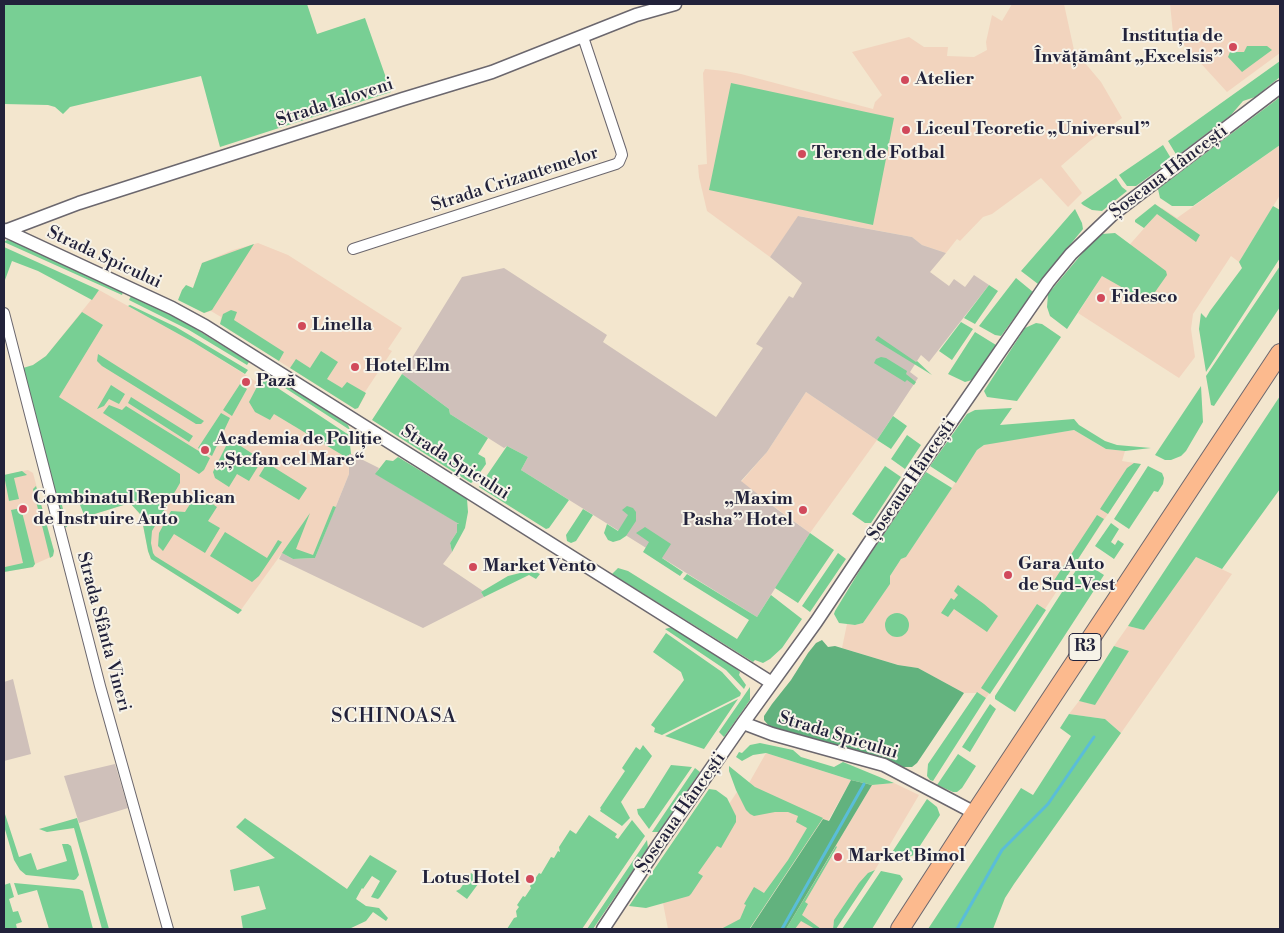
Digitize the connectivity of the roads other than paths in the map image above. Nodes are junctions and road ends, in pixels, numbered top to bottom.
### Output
1 (675, 4) edge
2 (583, 38) junction
3 (1280, 87) edge
4 (4, 230) edge
5 (353, 249) dead end
6 (4, 314) edge
7 (1280, 353) edge
8 (772, 683) junction
9 (743, 722) junction
10 (975, 813) junction
11 (168, 929) edge
12 (603, 929) edge
13 (900, 929) edge

1 - 2 street, Strada Ialoveni
2 - 4 street, Strada Ialoveni
2 - 5 street, Strada Crizantemelor
3 - 8 street, Șoseaua Hâncești
4 - 8 street, Strada Spicului
6 - 11 street, Strada Sfânta Vineri
7 - 10 highway, R3
8 - 9 street, Șoseaua Hâncești
9 - 10 street, Strada Spicului
9 - 12 street, Șoseaua Hâncești
10 - 13 highway, R3

